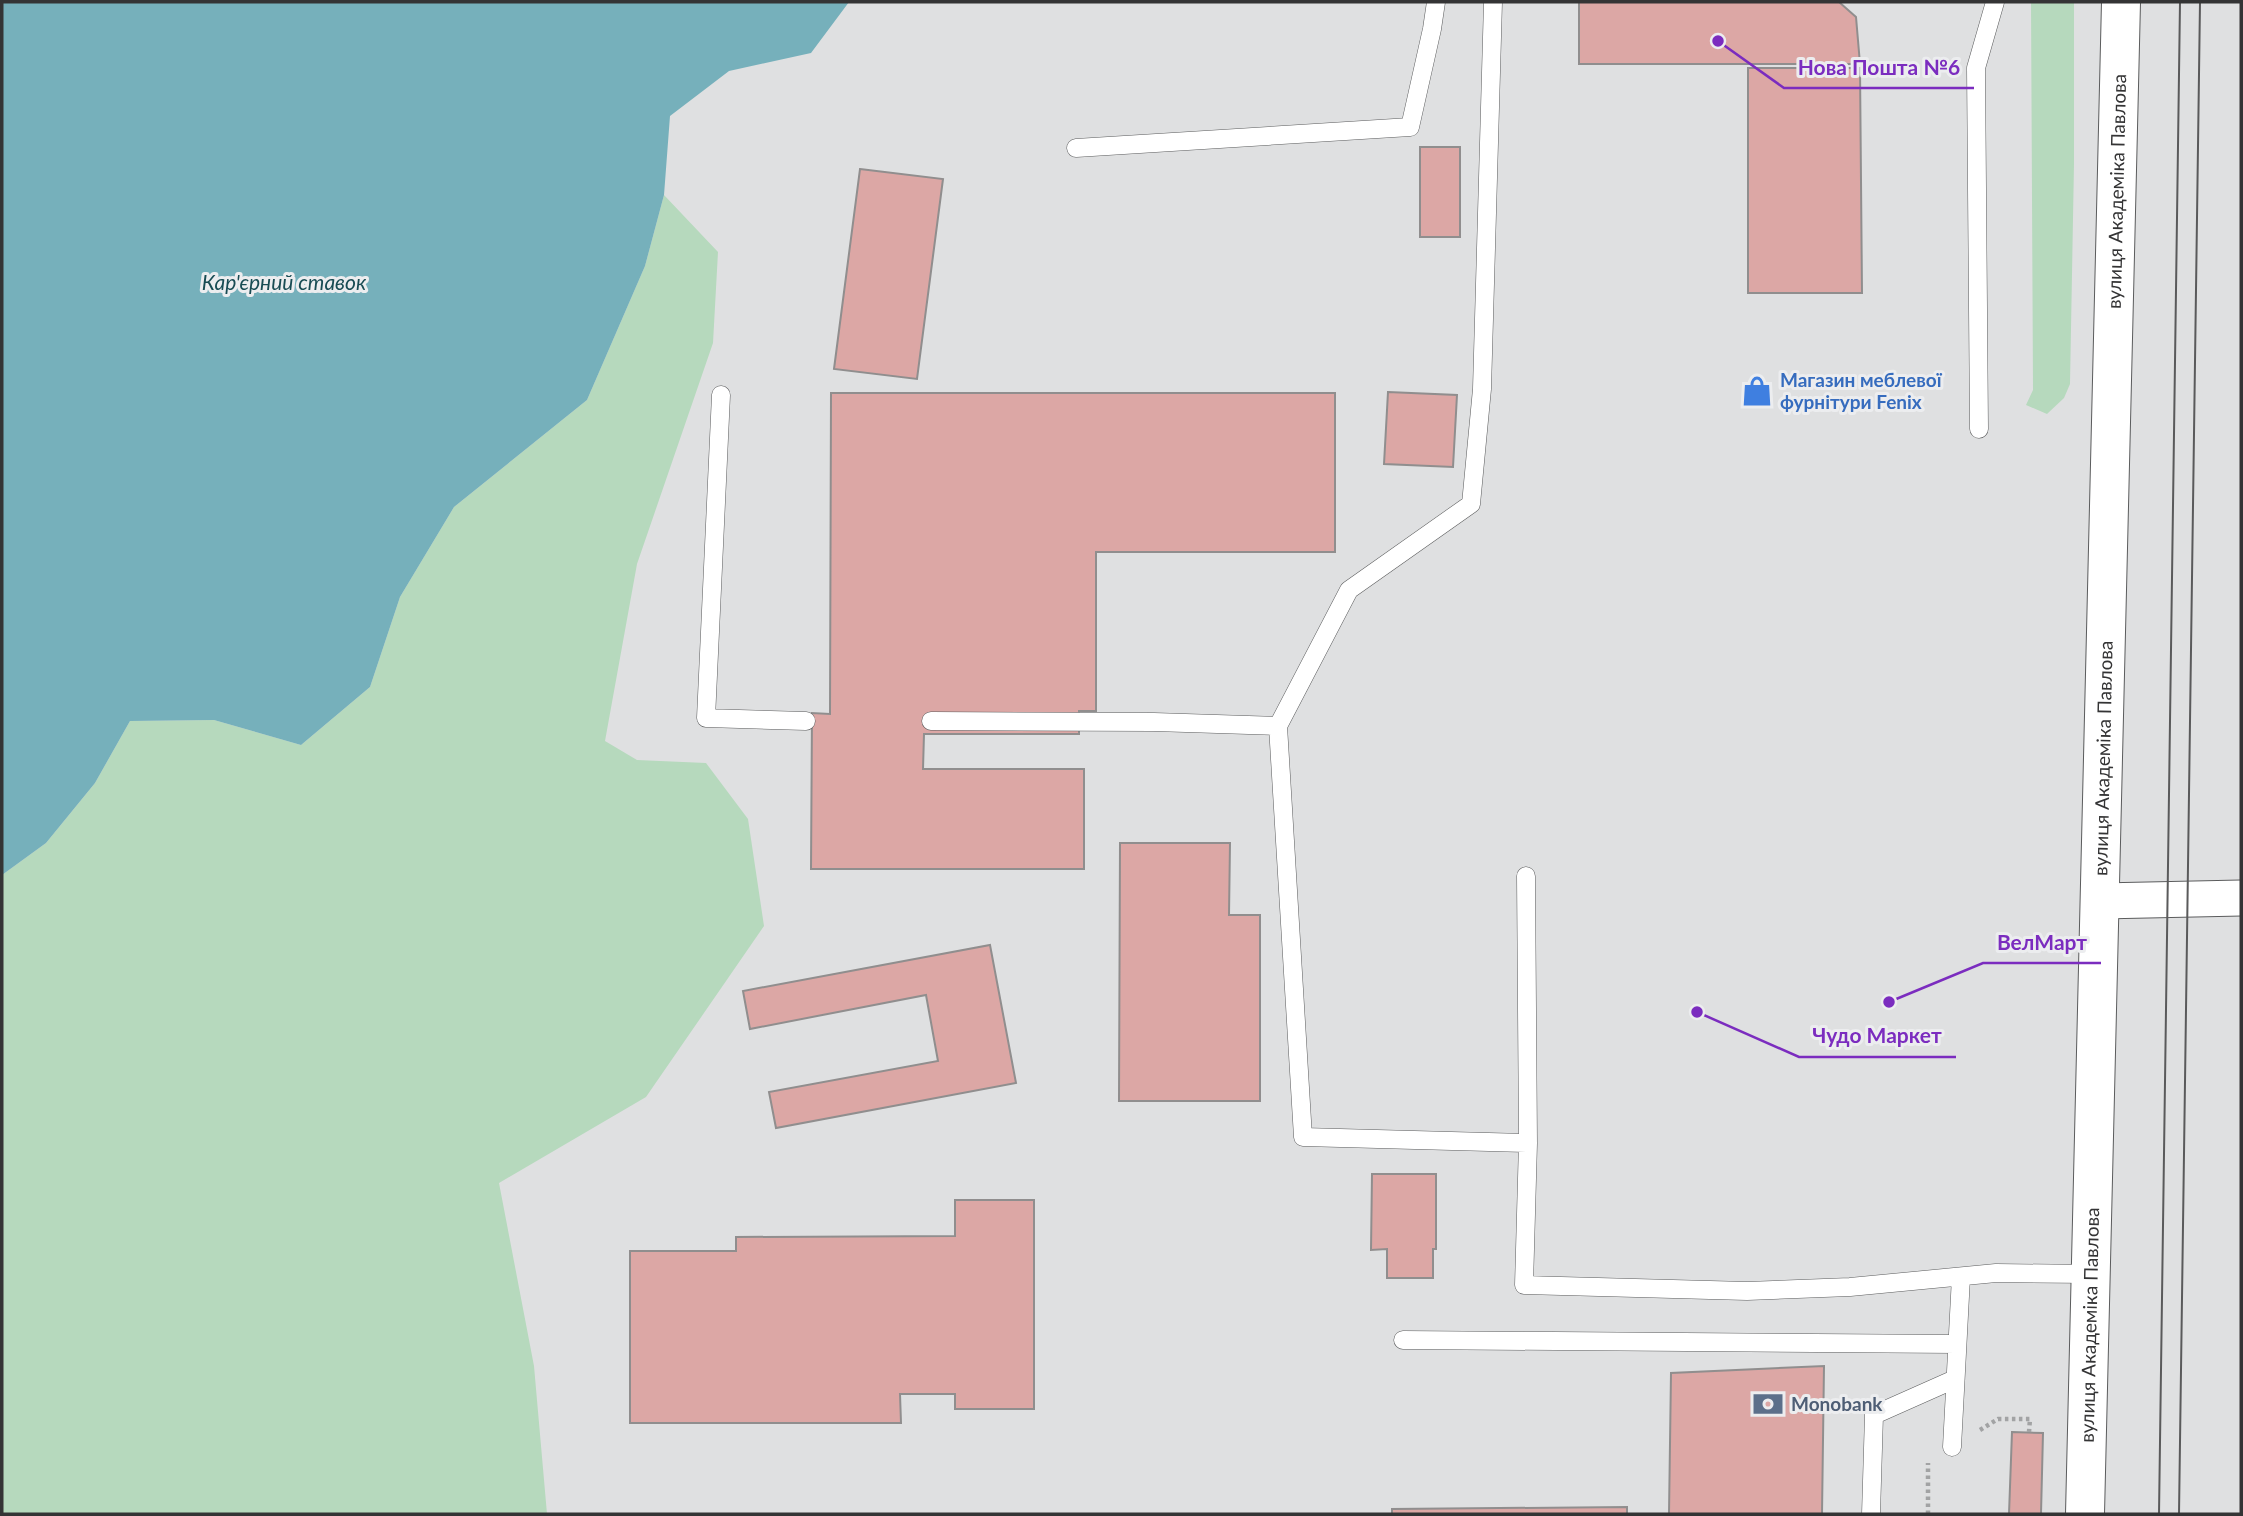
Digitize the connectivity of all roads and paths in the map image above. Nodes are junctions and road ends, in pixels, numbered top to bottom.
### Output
1 (1436, 2) edge
2 (1493, 2) edge
3 (1995, 2) edge
4 (2121, 2) edge
5 (1076, 148) dead end
6 (721, 395) dead end
7 (1979, 429) dead end
8 (806, 721) dead end
9 (931, 721) dead end
10 (1278, 726) junction
11 (1526, 876) dead end
12 (2241, 898) edge
13 (2101, 901) junction
14 (1528, 1143) junction
15 (2091, 1274) junction
16 (1961, 1277) junction
17 (1403, 1340) dead end
18 (1957, 1343) junction
19 (1955, 1379) junction
20 (1952, 1447) dead end
21 (1871, 1514) edge
22 (2085, 1514) edge

1 - 5 lane
2 - 10 lane
3 - 7 lane
4 - 13 main road, вулиця Академіка Павлова
6 - 8 lane
9 - 10 lane
10 - 14 lane
11 - 14 lane
12 - 13 street
13 - 15 main road, вулиця Академіка Павлова
14 - 16 lane
15 - 16 lane
15 - 22 main road, вулиця Академіка Павлова
16 - 18 lane
17 - 18 lane
18 - 19 lane
19 - 20 lane
19 - 21 lane

